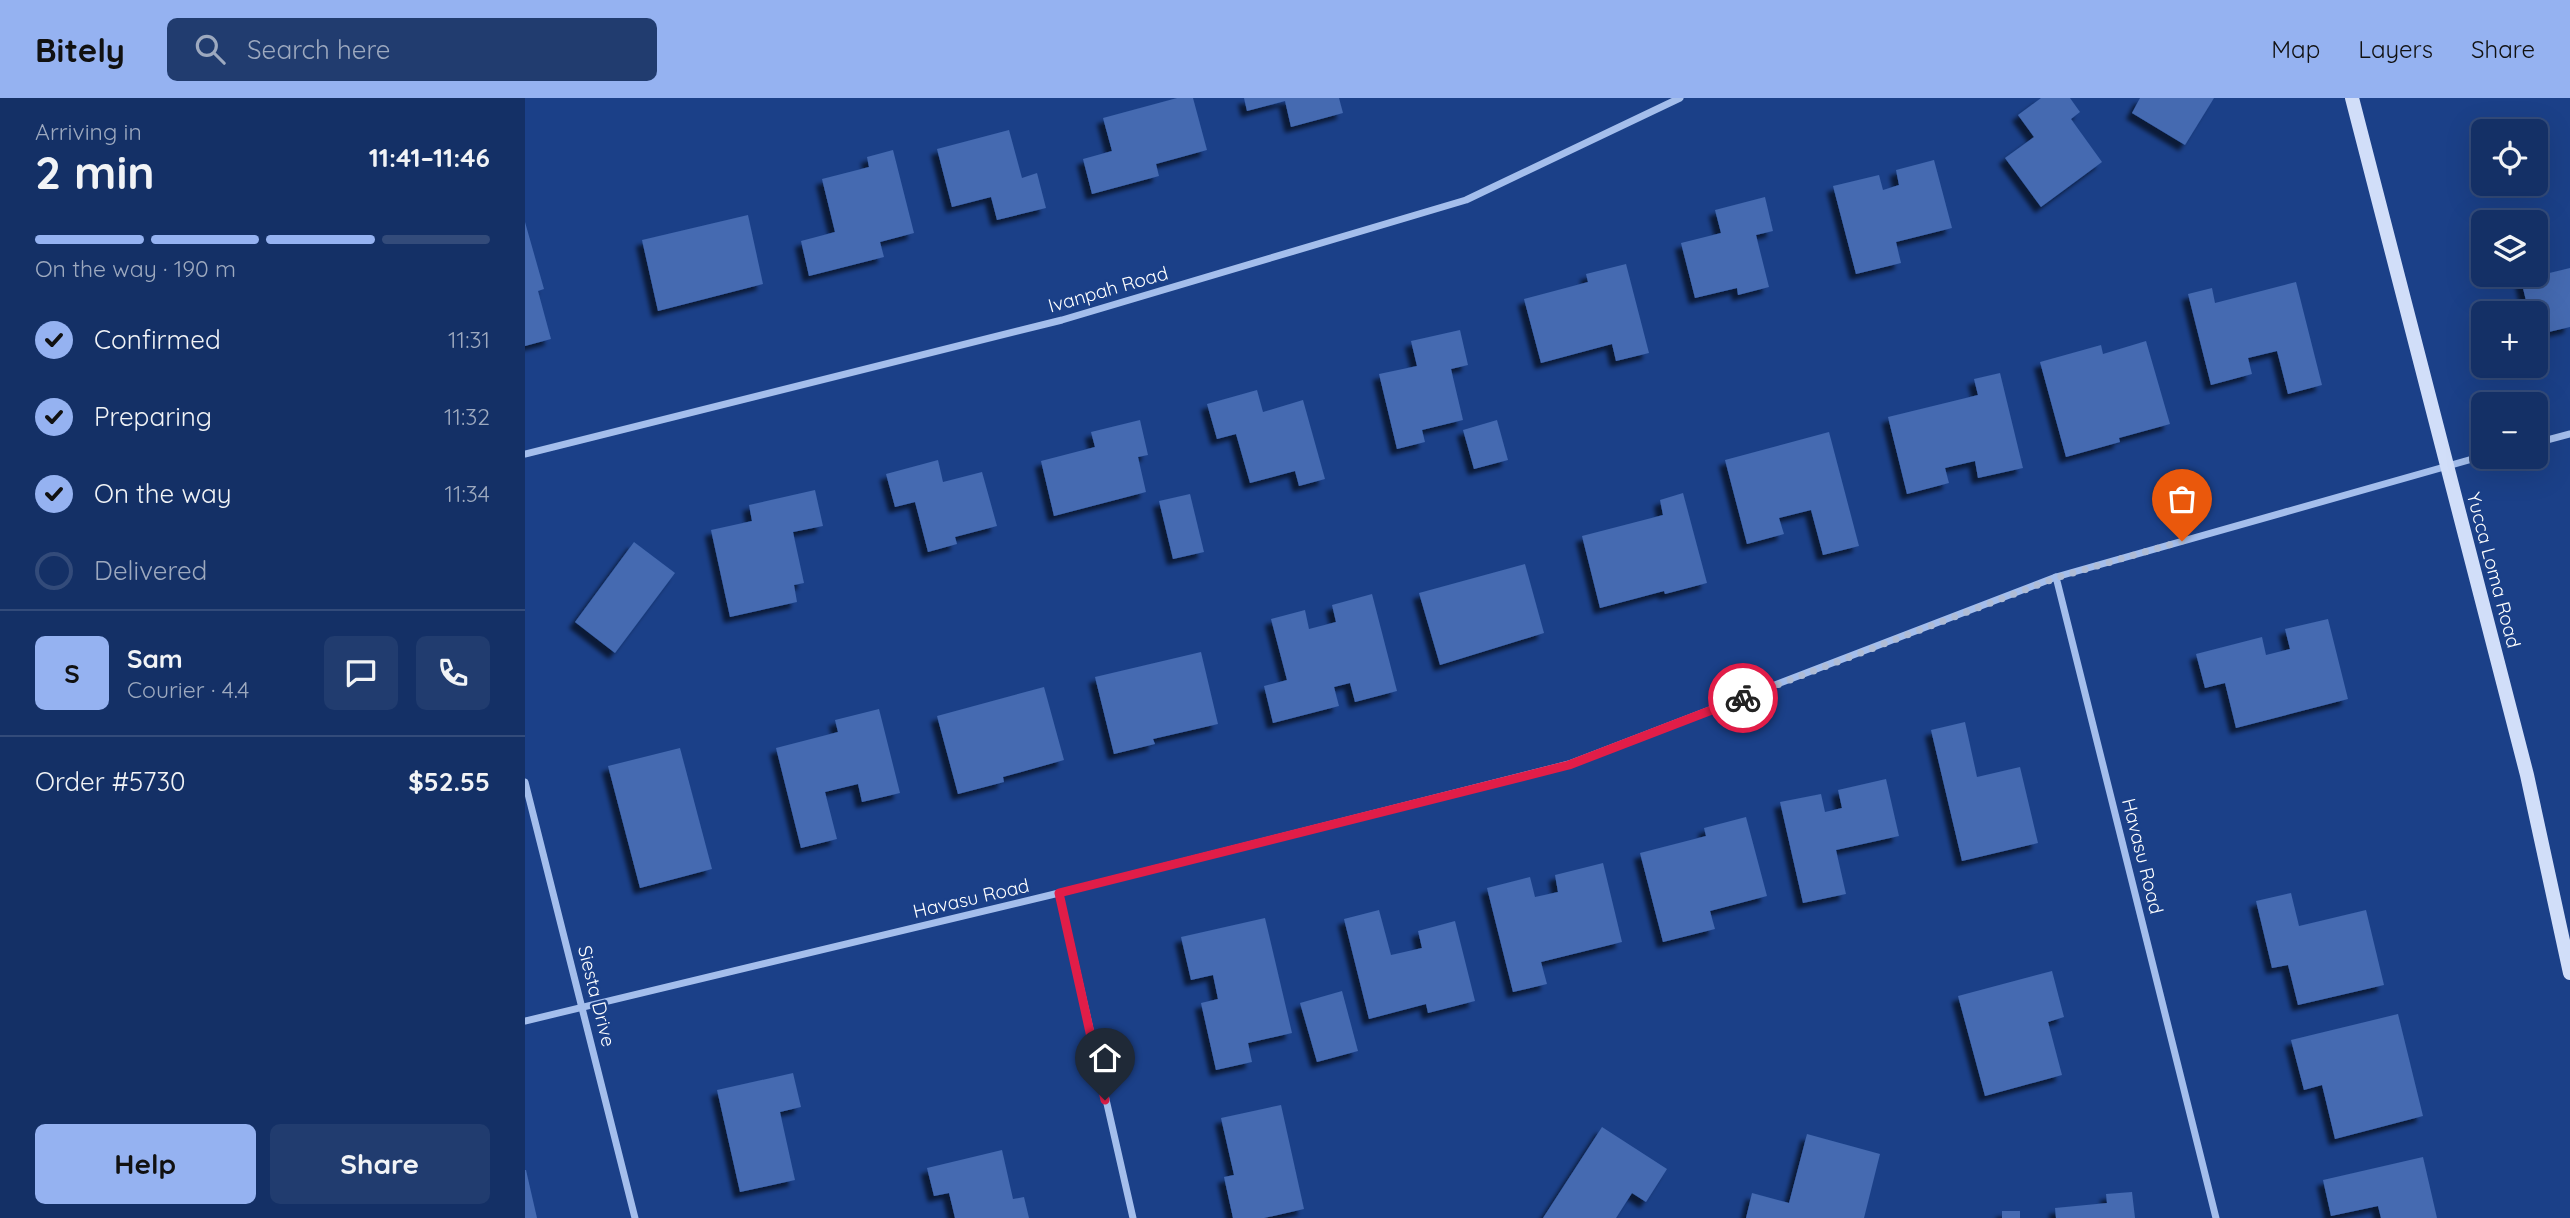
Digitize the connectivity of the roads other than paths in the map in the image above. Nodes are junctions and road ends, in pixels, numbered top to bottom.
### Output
1 (1680, 98) edge
2 (2352, 98) edge
3 (2570, 434) edge
4 (2548, 440) edge
5 (525, 454) edge
6 (2471, 459) edge
7 (2447, 466) junction
8 (2056, 578) junction
9 (525, 782) edge
10 (1059, 893) junction
11 (2570, 973) edge
12 (583, 1006) junction
13 (525, 1021) edge
14 (635, 1218) edge
15 (1133, 1218) edge
16 (2217, 1218) edge

1 - 5 street, Ivanpah Road
2 - 7 main road, Yucca Loma Road
3 - 4 street
6 - 7 street, Havasu Road
7 - 8 street, Havasu Road
7 - 11 main road, Yucca Loma Road
8 - 10 street, Havasu Road
8 - 16 street, Havasu Road
9 - 12 street, Siesta Drive
10 - 12 street, Havasu Road
10 - 15 street
12 - 13 street, Havasu Road
12 - 14 street, Siesta Drive

